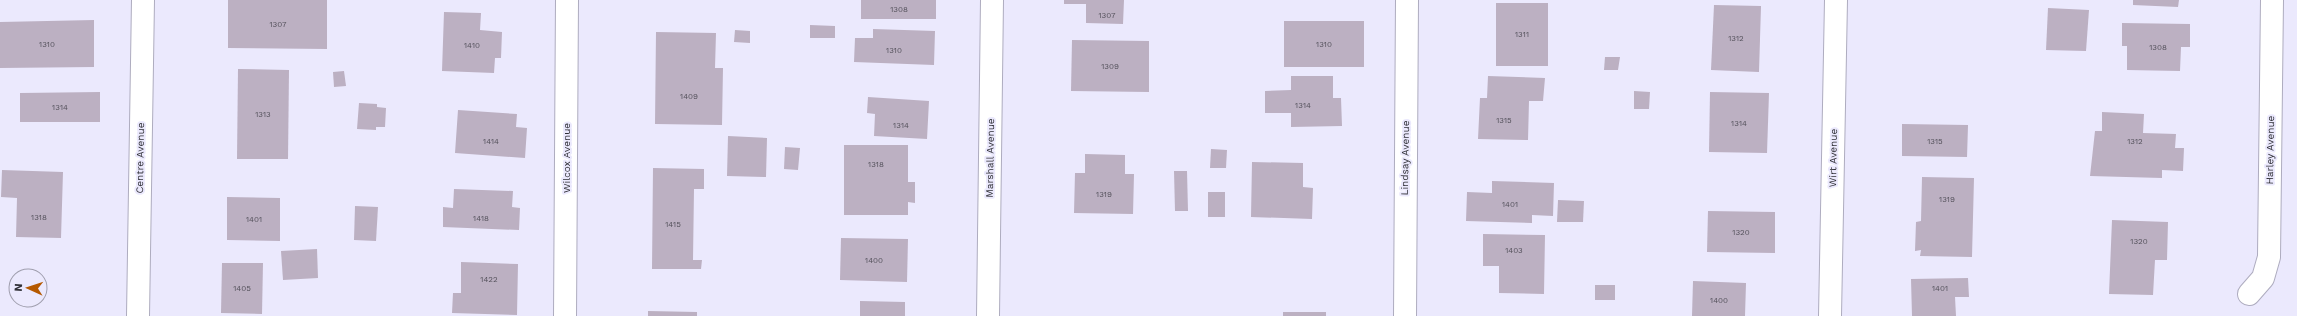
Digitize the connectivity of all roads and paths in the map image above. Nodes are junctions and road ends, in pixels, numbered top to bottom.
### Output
1 (143, 0) edge
2 (567, 0) edge
3 (992, 0) edge
4 (1407, 0) edge
5 (1836, 0) edge
6 (2272, 0) edge
7 (2249, 294) dead end
8 (138, 316) edge
9 (565, 316) edge
10 (988, 316) edge
11 (1405, 316) edge
12 (1830, 316) edge

1 - 8 street, Centre Avenue
2 - 9 street, Wilcox Avenue
3 - 10 street, Marshall Avenue
4 - 11 street, Lindsay Avenue
5 - 12 street, Wirt Avenue
6 - 7 street, Harley Avenue

